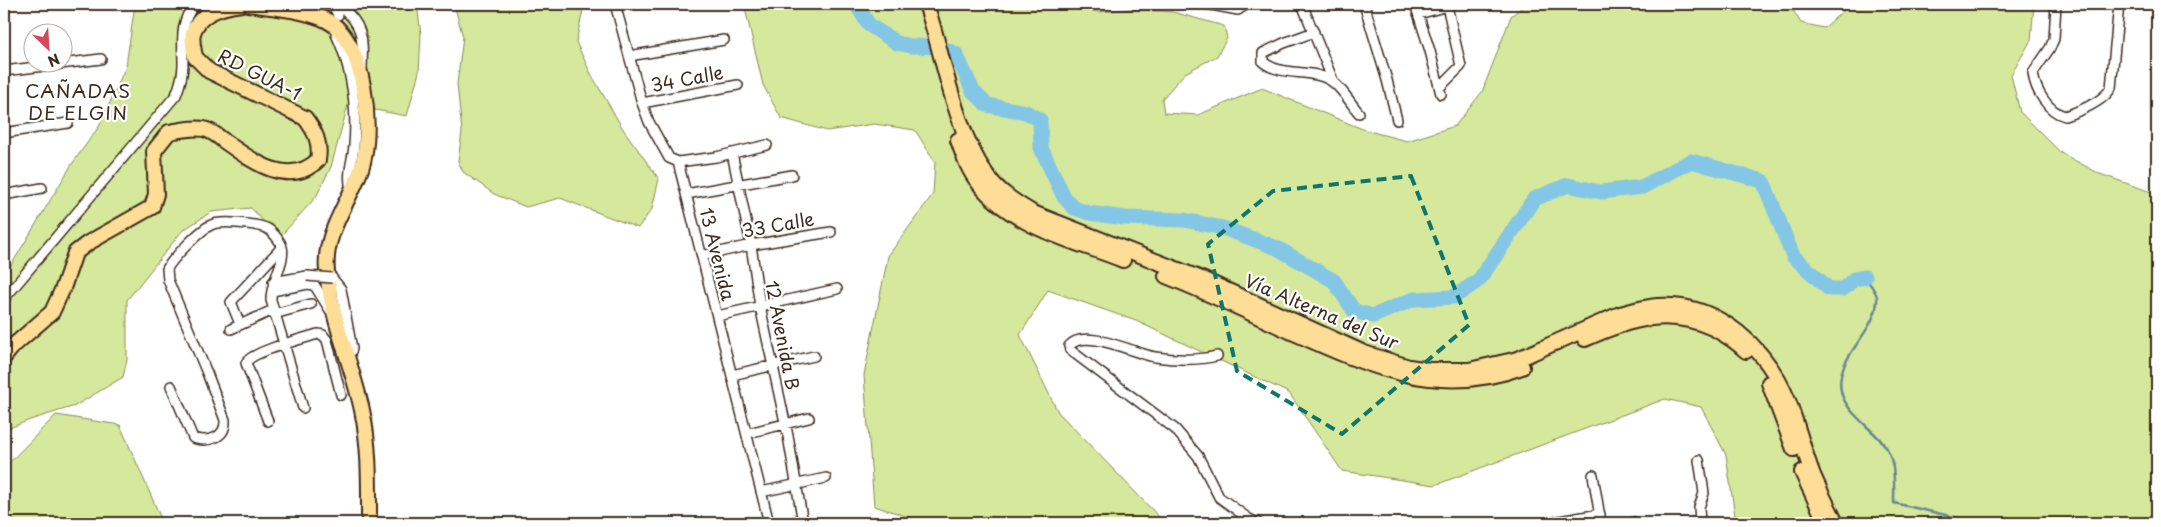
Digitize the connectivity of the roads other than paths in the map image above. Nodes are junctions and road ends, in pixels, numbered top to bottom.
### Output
1 (195, 4) edge
2 (242, 4) edge
3 (248, 4) edge
4 (328, 4) edge
5 (338, 4) edge
6 (615, 4) edge
7 (916, 4) edge
8 (926, 4) edge
9 (1208, 4) edge
10 (1247, 4) edge
11 (1302, 4) edge
12 (1364, 4) edge
13 (1414, 4) edge
14 (2056, 4) edge
15 (2119, 4) edge
16 (1419, 14) junction
17 (338, 15) dead end
18 (353, 19) junction
19 (928, 30) junction
20 (1314, 32) junction
21 (338, 33) junction
22 (724, 40) dead end
23 (629, 56) junction
24 (101, 59) dead end
25 (4, 71) edge
26 (361, 80) junction
27 (1334, 83) junction
28 (738, 85) dead end
29 (642, 103) junction
30 (1358, 113) dead end
31 (1397, 120) dead end
32 (68, 123) dead end
33 (4, 134) edge
34 (767, 145) dead end
35 (732, 153) junction
36 (678, 162) junction
37 (792, 175) dead end
38 (738, 185) junction
39 (42, 188) dead end
40 (351, 191) junction
41 (686, 194) junction
42 (4, 195) edge
43 (831, 232) dead end
44 (751, 245) junction
45 (282, 248) junction
46 (702, 256) junction
47 (1134, 259) junction
48 (272, 287) junction
49 (837, 290) dead end
50 (4, 299) edge
51 (311, 304) dead end
52 (760, 306) junction
53 (274, 312) junction
54 (717, 316) junction
55 (336, 321) junction
56 (240, 324) junction
57 (231, 330) dead end
58 (285, 344) junction
59 (814, 356) dead end
60 (1217, 356) dead end
61 (4, 357) edge
62 (348, 358) junction
63 (772, 366) junction
64 (732, 375) junction
65 (171, 386) dead end
66 (342, 395) dead end
67 (303, 408) dead end
68 (808, 418) dead end
69 (268, 421) dead end
70 (784, 424) junction
71 (748, 433) junction
72 (1699, 460) dead end
73 (1592, 475) dead end
74 (826, 478) dead end
75 (797, 484) junction
76 (761, 492) junction
77 (1600, 519) edge
78 (369, 523) edge
79 (769, 523) edge
80 (804, 523) edge
81 (1258, 523) edge
82 (1547, 523) edge
83 (1700, 523) edge
84 (1826, 523) edge
85 (1836, 523) edge

1 - 50 street
2 - 61 main road, RD GUA-1
3 - 21 main road
4 - 17 street
5 - 18 street
6 - 23 street, 13 Avenida
7 - 19 main road, Vía Alterna del Sur
8 - 19 main road, Vía Alterna del Sur
9 - 10 street
11 - 20 street
12 - 31 street
13 - 16 street
14 - 15 street
16 - 16 street
18 - 21 street
18 - 26 street
19 - 47 main road, Vía Alterna del Sur
20 - 27 street
20 - 27 street
21 - 26 main road
21 - 40 street
22 - 23 street
23 - 29 street, 13 Avenida
24 - 25 street
26 - 40 main road
27 - 30 street
28 - 29 street, 34 Calle
29 - 36 street, 13 Avenida
32 - 33 street
34 - 35 street
35 - 36 street
35 - 38 street, 12 Avenida B
36 - 41 street, 13 Avenida
37 - 38 street
38 - 41 street
38 - 44 street, 12 Avenida B
39 - 42 street
40 - 55 main road
41 - 46 street, 13 Avenida
43 - 44 street, 33 Calle
44 - 46 street, 33 Calle
44 - 52 street, 12 Avenida B
45 - 48 street
45 - 56 street
45 - 65 street
46 - 54 street, 13 Avenida
47 - 84 main road, Vía Alterna del Sur
47 - 85 main road, Vía Alterna del Sur
48 - 53 street
48 - 55 street
48 - 62 street, bridge
49 - 52 street
51 - 53 street
52 - 54 street
52 - 63 street, 12 Avenida B
53 - 56 street
53 - 58 street
54 - 64 street, 13 Avenida
55 - 62 main road
56 - 57 street
58 - 66 street
58 - 67 street
58 - 69 street
59 - 63 street
60 - 81 street
62 - 78 main road
63 - 64 street
63 - 70 street, 12 Avenida B
64 - 71 street, 13 Avenida
68 - 70 street
70 - 71 street
70 - 75 street, 12 Avenida B
71 - 76 street, 13 Avenida
72 - 83 street
73 - 77 street
74 - 75 street
75 - 76 street
75 - 80 street, 12 Avenida B
76 - 79 street, 13 Avenida
77 - 82 street

